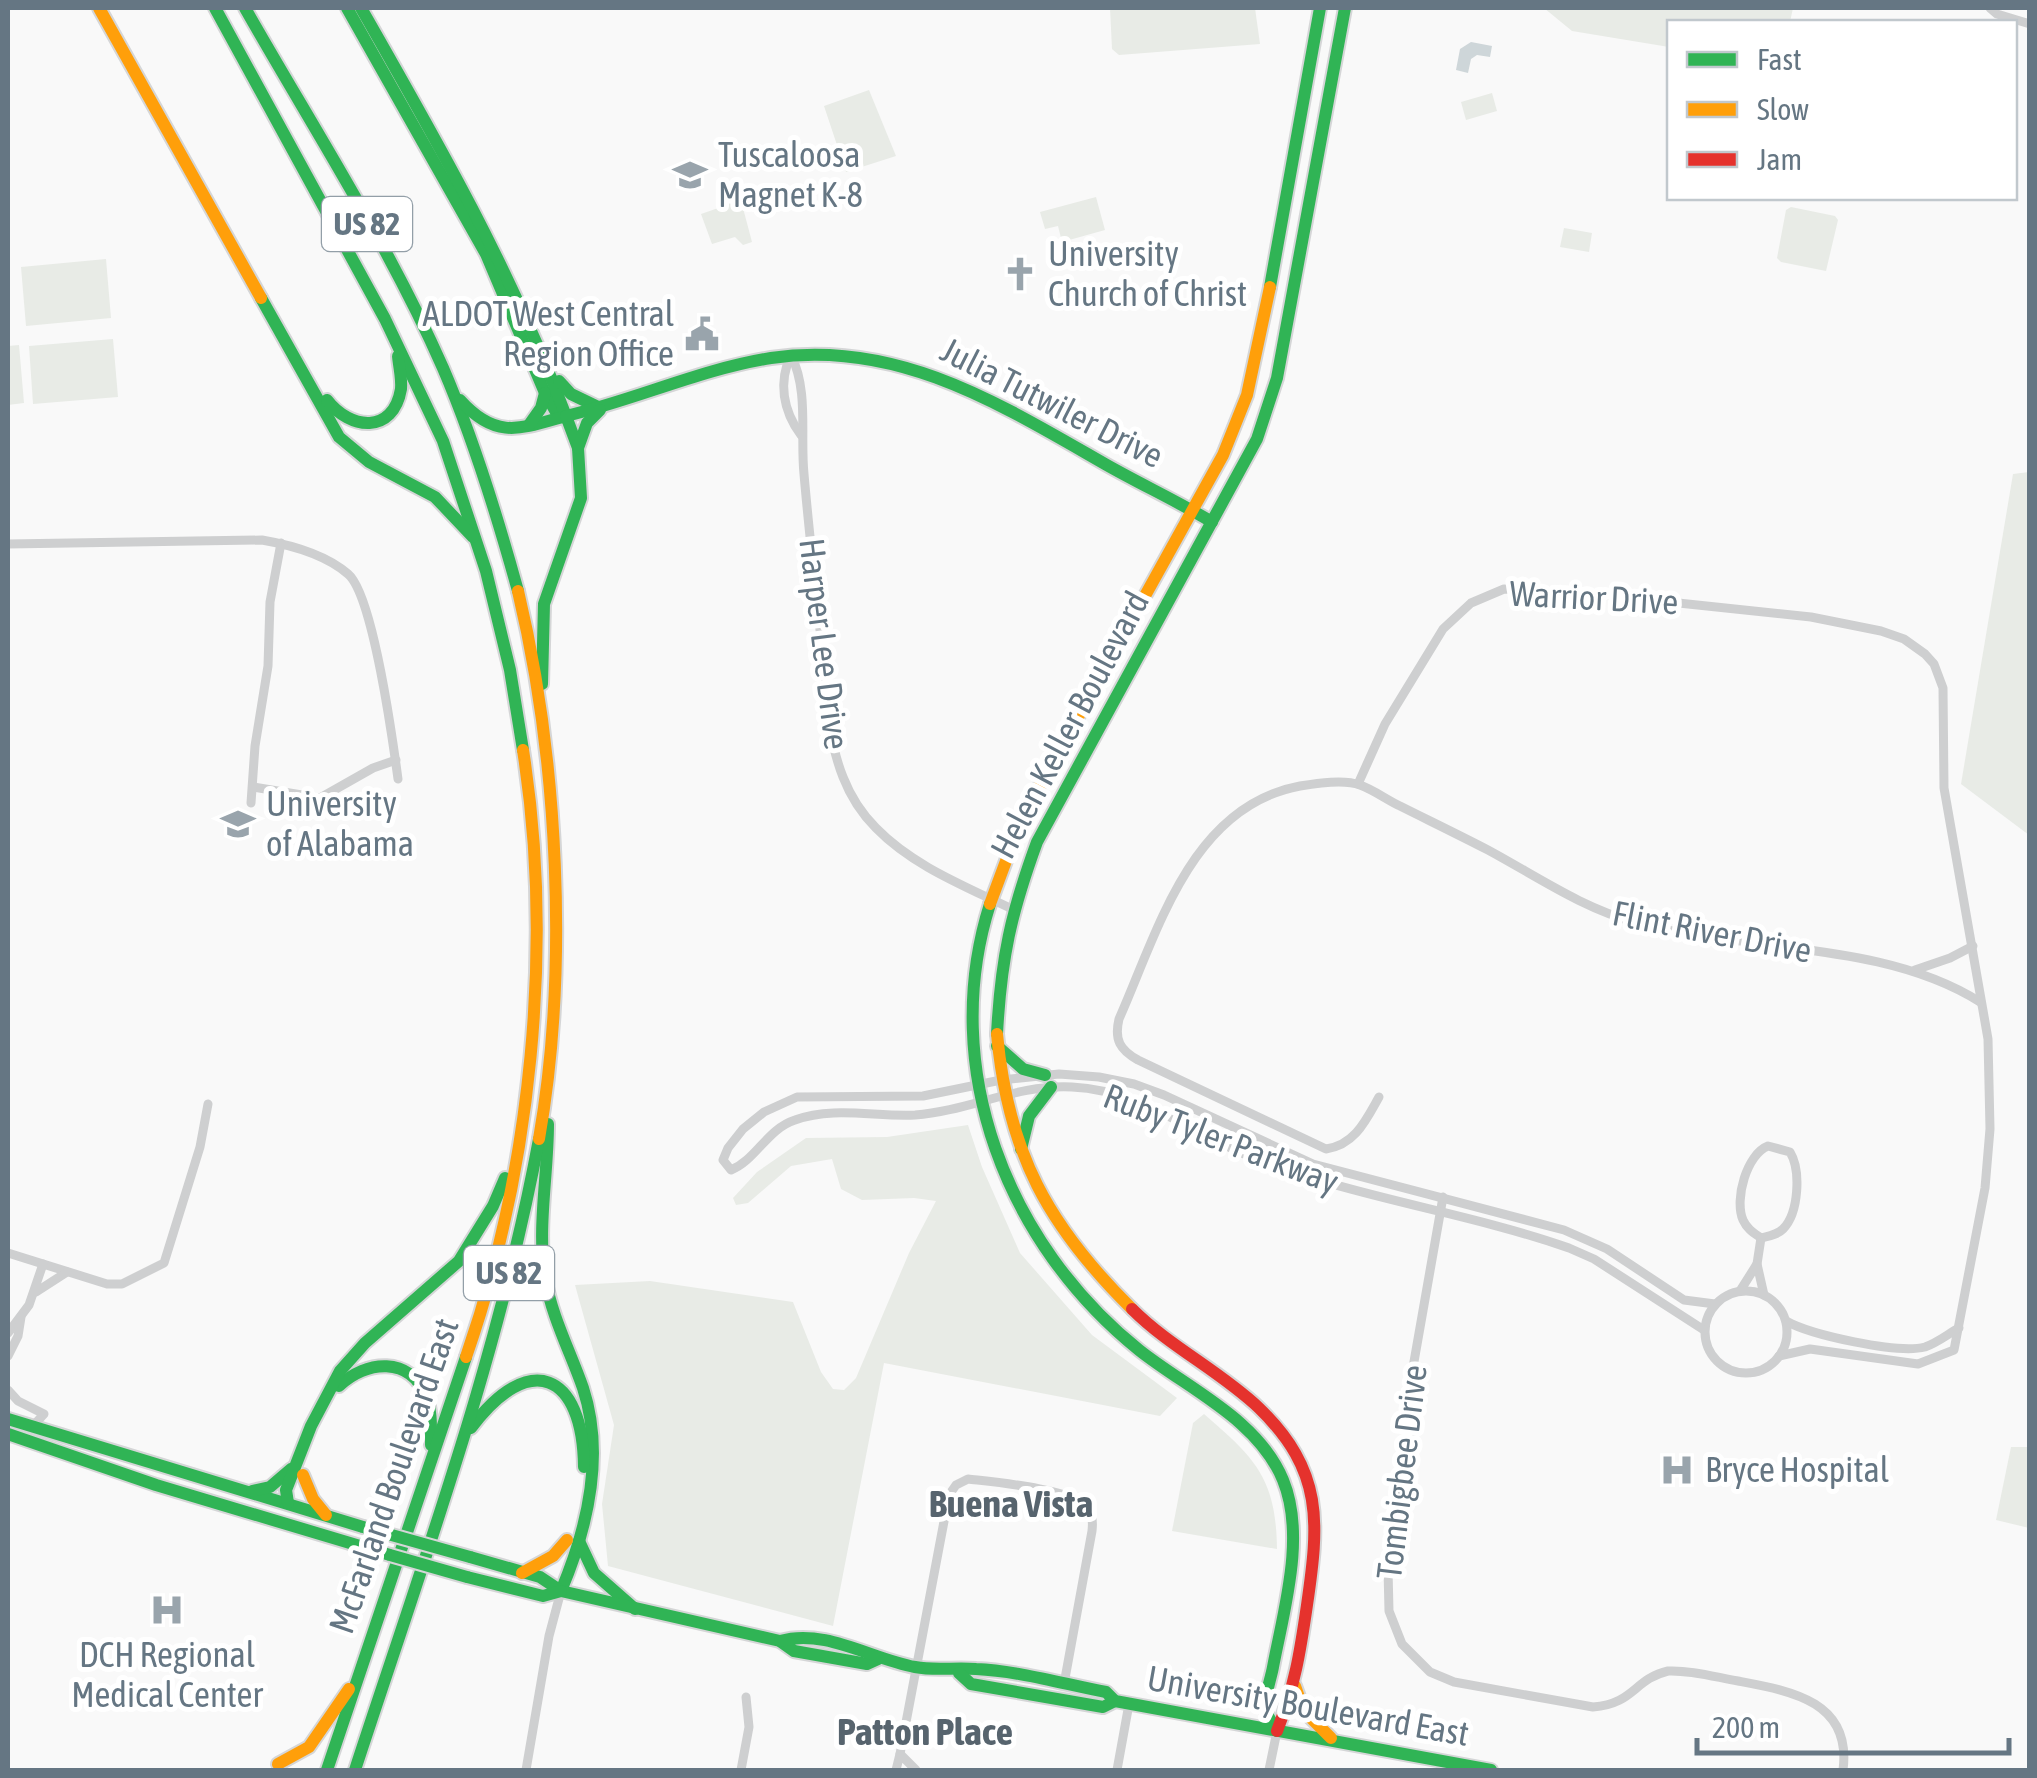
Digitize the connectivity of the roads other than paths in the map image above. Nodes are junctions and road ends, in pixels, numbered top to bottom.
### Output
1 (99, 8) edge
2 (110, 8) edge
3 (215, 8) edge
4 (245, 8) edge
5 (347, 8) edge
6 (361, 8) edge
7 (1320, 8) edge
8 (1345, 8) edge
9 (1990, 8) edge
10 (2017, 20) edge
11 (395, 337) junction
12 (791, 355) junction
13 (551, 371) junction
14 (452, 391) junction
15 (545, 393) junction
16 (602, 408) junction
17 (566, 416) junction
18 (529, 426) junction
19 (800, 435) junction
20 (578, 448) junction
21 (1193, 510) junction
22 (1212, 522) junction
23 (478, 542) junction
24 (8, 544) edge
25 (281, 544) junction
26 (542, 714) junction
27 (396, 760) junction
28 (398, 779) dead end
29 (1358, 784) junction
30 (253, 787) junction
31 (251, 803) dead end
32 (990, 898) junction
33 (1012, 910) junction
34 (1972, 946) junction
35 (1916, 970) junction
36 (1980, 1002) junction
37 (997, 1046) junction
38 (1001, 1080) junction
39 (1048, 1081) junction
40 (978, 1082) junction
41 (546, 1095) junction
42 (1002, 1095) junction
43 (822, 1096) junction
44 (912, 1096) junction
45 (1379, 1097) dead end
46 (982, 1102) junction
47 (208, 1104) dead end
48 (822, 1114) junction
49 (914, 1115) junction
50 (517, 1150) junction
51 (1021, 1152) junction
52 (1444, 1196) junction
53 (1441, 1212) junction
54 (1761, 1238) junction
55 (8, 1253) edge
56 (43, 1264) junction
57 (1757, 1264) junction
58 (67, 1272) junction
59 (1740, 1291) junction
60 (33, 1293) junction
61 (1764, 1295) junction
62 (1715, 1304) junction
63 (21, 1316) junction
64 (1786, 1321) junction
65 (1959, 1328) junction
66 (1704, 1330) junction
67 (8, 1333) edge
68 (8, 1356) edge
69 (1779, 1356) junction
70 (8, 1390) edge
71 (8, 1419) edge
72 (32, 1427) junction
73 (8, 1434) edge
74 (23, 1440) junction
75 (8, 1448) edge
76 (458, 1449) junction
77 (430, 1462) junction
78 (300, 1469) junction
79 (252, 1491) junction
80 (288, 1503) junction
81 (326, 1515) junction
82 (573, 1538) junction
83 (522, 1573) junction
84 (561, 1591) junction
85 (635, 1609) junction
86 (916, 1666) junction
87 (360, 1673) junction
88 (959, 1673) junction
89 (1064, 1684) junction
90 (1294, 1684) junction
91 (746, 1696) dead end
92 (1115, 1701) junction
93 (1130, 1704) junction
94 (1277, 1731) junction
95 (1337, 1742) junction
96 (900, 1754) junction
97 (278, 1764) dead end
98 (328, 1770) edge
99 (355, 1770) edge
100 (526, 1770) edge
101 (741, 1770) edge
102 (896, 1770) edge
103 (916, 1770) edge
104 (1116, 1770) edge
105 (1269, 1770) edge
106 (1491, 1770) edge
107 (1843, 1770) edge

1 - 23 main road
2 - 11 main road
3 - 11 main road, McFarland Boulevard East / US 82
4 - 14 main road, McFarland Boulevard East / US 82
5 - 15 main road
6 - 13 main road
7 - 21 main road, Helen Keller Boulevard
8 - 22 main road, Helen Keller Boulevard
9 - 10 street
11 - 23 main road, McFarland Boulevard East / US 82
12 - 16 main road, Julia Tutwiler Drive
12 - 19 street, Harper Lee Drive
12 - 19 street, Harper Lee Drive
12 - 21 main road, Julia Tutwiler Drive
13 - 16 main road
13 - 17 main road
14 - 18 main road, Julia Tutwiler Drive
14 - 26 main road, McFarland Boulevard East / US 82
15 - 17 main road
15 - 18 main road
16 - 17 main road, Julia Tutwiler Drive
16 - 20 main road
17 - 18 main road, Julia Tutwiler Drive
17 - 20 main road
19 - 32 street, Harper Lee Drive
20 - 26 main road
21 - 22 main road, Julia Tutwiler Drive
21 - 32 main road, Helen Keller Boulevard
22 - 33 main road, Helen Keller Boulevard
23 - 50 main road, McFarland Boulevard East / US 82
24 - 25 street
25 - 27 street
25 - 30 street
26 - 41 main road, McFarland Boulevard East / US 82
27 - 28 street
27 - 30 street
29 - 34 street, Warrior Drive
29 - 35 street, Flint River Drive
29 - 45 street
30 - 31 street
32 - 33 street, Harper Lee Drive
32 - 40 main road, Helen Keller Boulevard
33 - 37 main road, Helen Keller Boulevard
34 - 35 street
34 - 36 street, Warrior Drive
35 - 36 street, Flint River Drive
36 - 65 street, Warrior Drive
37 - 38 main road, Helen Keller Boulevard
37 - 39 main road
38 - 39 street, Ruby Tyler Parkway
38 - 40 street, Ruby Tyler Parkway
38 - 42 main road, Helen Keller Boulevard
39 - 42 street, Ruby Tyler Parkway
39 - 51 main road
39 - 52 street, Ruby Tyler Parkway
39 - 53 street, Ruby Tyler Parkway
40 - 44 street, Ruby Tyler Parkway
40 - 46 main road, Helen Keller Boulevard
41 - 76 main road, McFarland Boulevard East / US 82
41 - 82 main road
42 - 46 street, Ruby Tyler Parkway
42 - 51 main road, Helen Keller Boulevard
43 - 44 street, Ruby Tyler Parkway
43 - 48 street
43 - 48 street, Ruby Tyler Parkway
44 - 49 street
46 - 49 street, Ruby Tyler Parkway
46 - 94 main road, Helen Keller Boulevard
47 - 58 street
48 - 49 street, Ruby Tyler Parkway
50 - 77 main road, McFarland Boulevard East / US 82
50 - 78 main road
51 - 90 main road, Helen Keller Boulevard
52 - 53 street, Tombigbee Drive
52 - 62 street, Ruby Tyler Parkway
53 - 66 street, Ruby Tyler Parkway
53 - 107 street, Tombigbee Drive
54 - 54 street
54 - 57 street
55 - 56 street
56 - 58 street
56 - 60 street
57 - 59 street
57 - 61 street
58 - 60 street
59 - 61 street
59 - 62 street
60 - 63 street
61 - 64 street
62 - 66 street
63 - 67 street
63 - 68 street
64 - 65 street
64 - 69 street
65 - 69 street, Warrior Drive
66 - 69 street
70 - 72 street
71 - 72 main road, University Boulevard East
72 - 74 main road
72 - 79 main road, University Boulevard East
73 - 74 main road, University Boulevard East
74 - 75 main road
74 - 84 main road, University Boulevard East, bridge
76 - 82 main road
76 - 99 main road, McFarland Boulevard East / US 82
77 - 78 main road
77 - 87 main road, McFarland Boulevard East / US 82
78 - 79 main road
78 - 80 main road
78 - 81 main road
79 - 80 main road, University Boulevard East
80 - 81 main road, University Boulevard East
81 - 83 main road, University Boulevard East, bridge
82 - 83 main road
82 - 84 main road
82 - 85 main road
83 - 84 main road, University Boulevard East
84 - 85 main road, University Boulevard East
84 - 100 street
85 - 86 main road, University Boulevard East
86 - 88 main road, University Boulevard East
86 - 89 street
86 - 96 street
87 - 97 main road
87 - 98 main road, McFarland Boulevard East / US 82
88 - 89 main road, University Boulevard East
88 - 92 main road, University Boulevard East
89 - 92 main road, University Boulevard East
90 - 94 main road, Helen Keller Boulevard
90 - 95 main road
91 - 101 street
92 - 93 main road, University Boulevard East
93 - 94 main road, University Boulevard East
93 - 104 street
94 - 95 main road, University Boulevard East
94 - 105 street
95 - 106 main road, University Boulevard East
96 - 102 street
96 - 103 street

